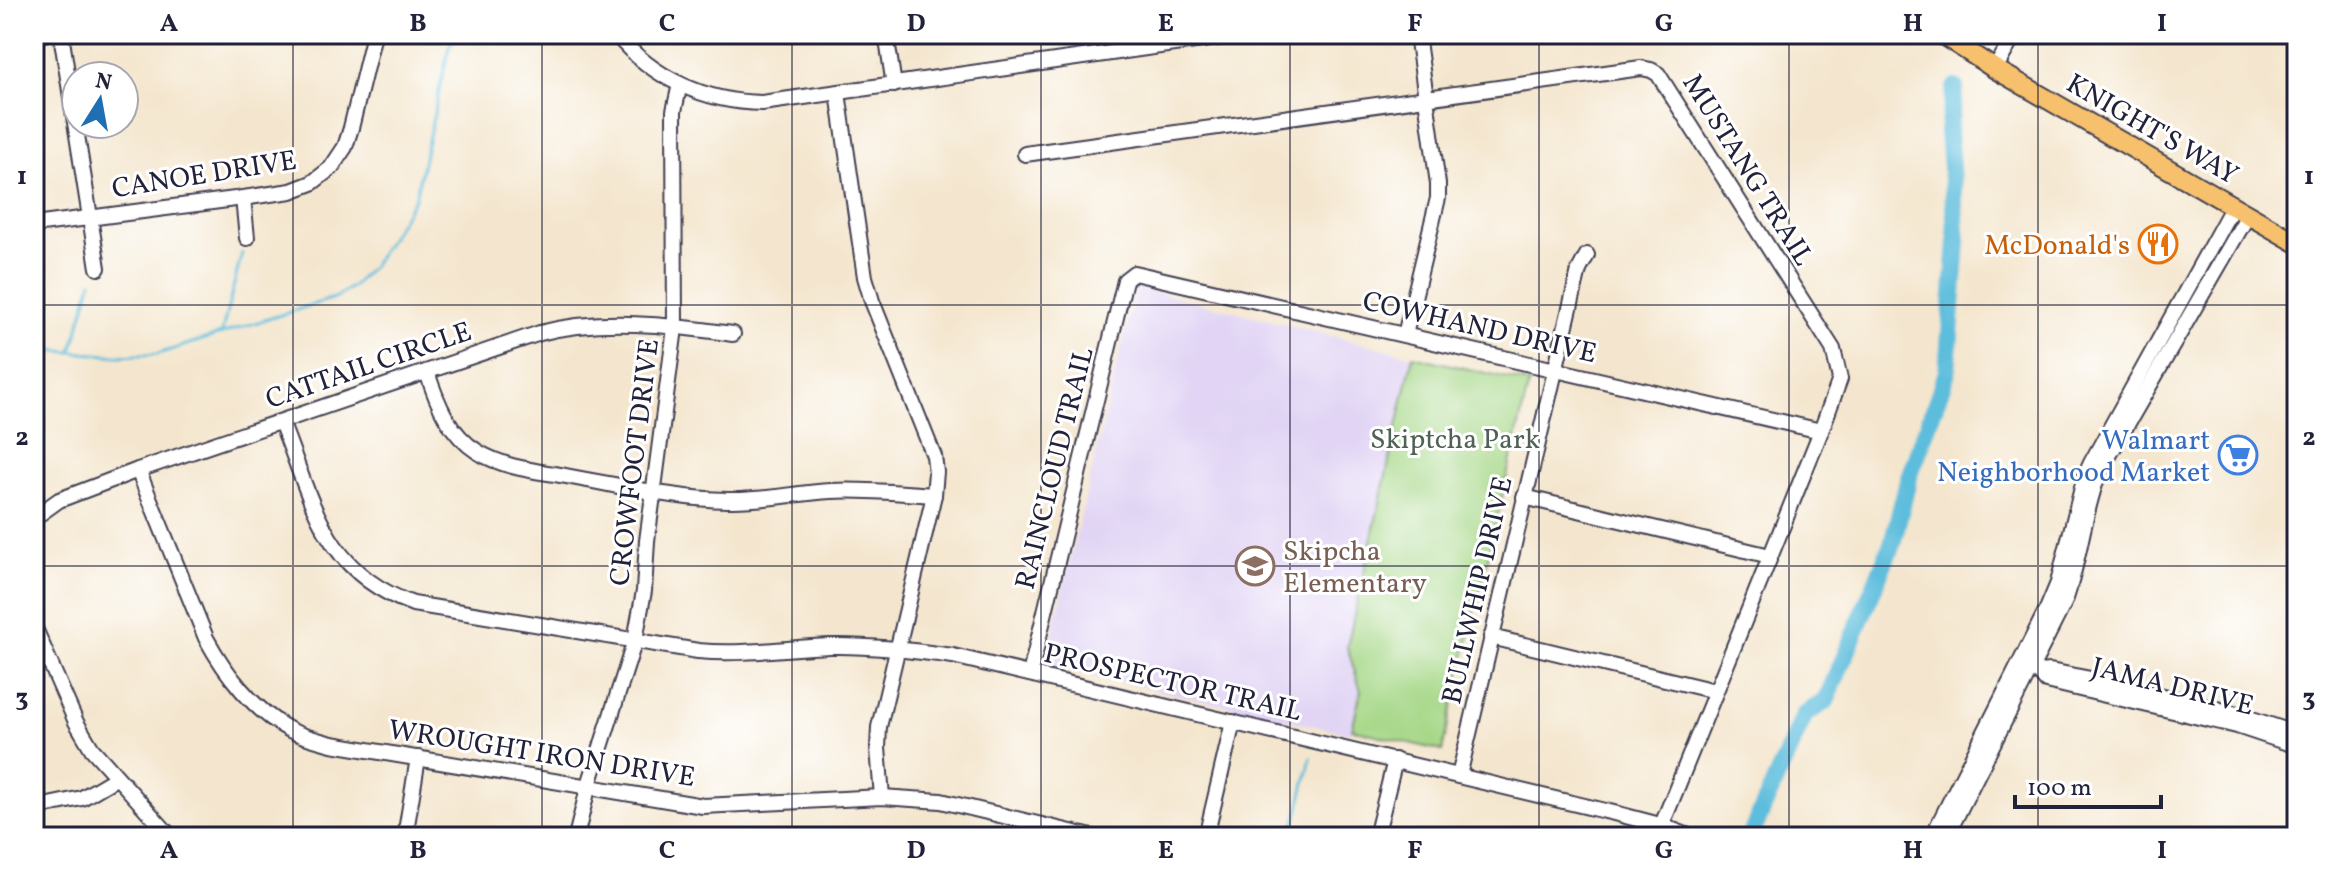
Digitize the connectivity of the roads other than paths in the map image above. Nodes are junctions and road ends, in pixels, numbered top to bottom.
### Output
1 (44, 34) edge
2 (61, 34) edge
3 (374, 34) edge
4 (616, 34) edge
5 (886, 34) edge
6 (1244, 34) edge
7 (1417, 34) edge
8 (1941, 34) edge
9 (2015, 34) edge
10 (34, 36) edge
11 (1995, 69) junction
12 (680, 84) junction
13 (894, 85) junction
14 (838, 93) junction
15 (1425, 97) junction
16 (1025, 154) dead end
17 (243, 198) junction
18 (2241, 210) junction
19 (91, 217) junction
20 (34, 225) edge
21 (247, 238) dead end
22 (2297, 243) edge
23 (1587, 255) dead end
24 (98, 268) dead end
25 (1129, 275) joint
26 (2190, 285) junction
27 (2204, 293) junction
28 (675, 328) junction
29 (733, 334) dead end
30 (1405, 335) junction
31 (2162, 351) junction
32 (1555, 369) junction
33 (427, 372) junction
34 (281, 422) junction
35 (1821, 431) junction
36 (138, 470) junction
37 (653, 491) junction
38 (934, 495) junction
39 (1524, 497) junction
40 (34, 518) edge
41 (1770, 556) junction
42 (34, 626) edge
43 (1491, 637) junction
44 (635, 640) junction
45 (898, 648) junction
46 (2030, 668) junction
47 (1030, 674) junction
48 (1715, 691) junction
49 (1233, 722) junction
50 (2297, 734) edge
51 (2297, 746) edge
52 (418, 758) junction
53 (1395, 760) junction
54 (1459, 776) junction
55 (116, 778) junction
56 (588, 788) junction
57 (882, 797) junction
58 (34, 808) edge
59 (1658, 831) edge
60 (171, 837) edge
61 (405, 837) edge
62 (576, 837) edge
63 (1092, 837) edge
64 (1206, 837) edge
65 (1376, 837) edge
66 (1691, 837) edge
67 (1932, 837) edge
68 (1946, 837) edge

1 - 10 street
2 - 19 street
3 - 17 street, CANOE DRIVE
4 - 12 street
5 - 13 street
6 - 13 street
7 - 15 street
8 - 11 main road, KNIGHT'S WAY
9 - 11 street
11 - 18 main road, KNIGHT'S WAY
12 - 14 street
12 - 28 street, CROWFOOT DRIVE
13 - 14 street
14 - 38 street
15 - 16 street, MUSTANG TRAIL
15 - 30 street
15 - 35 street, MUSTANG TRAIL
17 - 19 street, CANOE DRIVE
17 - 21 street
18 - 22 main road, KNIGHT'S WAY
18 - 26 street
18 - 27 street
19 - 20 street, CANOE DRIVE
19 - 24 street
23 - 32 street, BULLWHIP DRIVE
25 - 30 street, COWHAND DRIVE
25 - 47 street, RAINCLOUD TRAIL
26 - 27 street
26 - 31 street
27 - 31 street
28 - 29 street, CATTAIL CIRCLE
28 - 33 street, CATTAIL CIRCLE
28 - 37 street, CROWFOOT DRIVE
30 - 32 street, COWHAND DRIVE
31 - 46 street
32 - 35 street, COWHAND DRIVE
32 - 39 street, BULLWHIP DRIVE
33 - 34 street, CATTAIL CIRCLE
33 - 37 street
34 - 36 street, CATTAIL CIRCLE
34 - 44 street, PROSPECTOR TRAIL
35 - 41 street, MUSTANG TRAIL
36 - 40 street, CATTAIL CIRCLE
36 - 52 street, WROUGHT IRON DRIVE
37 - 38 street
37 - 44 street, CROWFOOT DRIVE
38 - 45 street
39 - 41 street
39 - 43 street, BULLWHIP DRIVE
41 - 48 street, MUSTANG TRAIL
42 - 55 street
43 - 48 street
43 - 54 street, BULLWHIP DRIVE
44 - 45 street, PROSPECTOR TRAIL
44 - 56 street, CROWFOOT DRIVE
45 - 47 street, PROSPECTOR TRAIL
45 - 57 street
46 - 50 street, JAMA DRIVE
46 - 51 street, JAMA DRIVE
46 - 67 street
46 - 68 street
47 - 49 street, PROSPECTOR TRAIL
48 - 59 street, MUSTANG TRAIL
49 - 53 street, PROSPECTOR TRAIL
49 - 64 street
52 - 56 street, WROUGHT IRON DRIVE
52 - 61 street
53 - 54 street, PROSPECTOR TRAIL
53 - 65 street
54 - 59 street, PROSPECTOR TRAIL
55 - 58 street
55 - 60 street
56 - 57 street, WROUGHT IRON DRIVE
56 - 62 street, CROWFOOT DRIVE
57 - 63 street, WROUGHT IRON DRIVE
59 - 66 street, PROSPECTOR TRAIL

